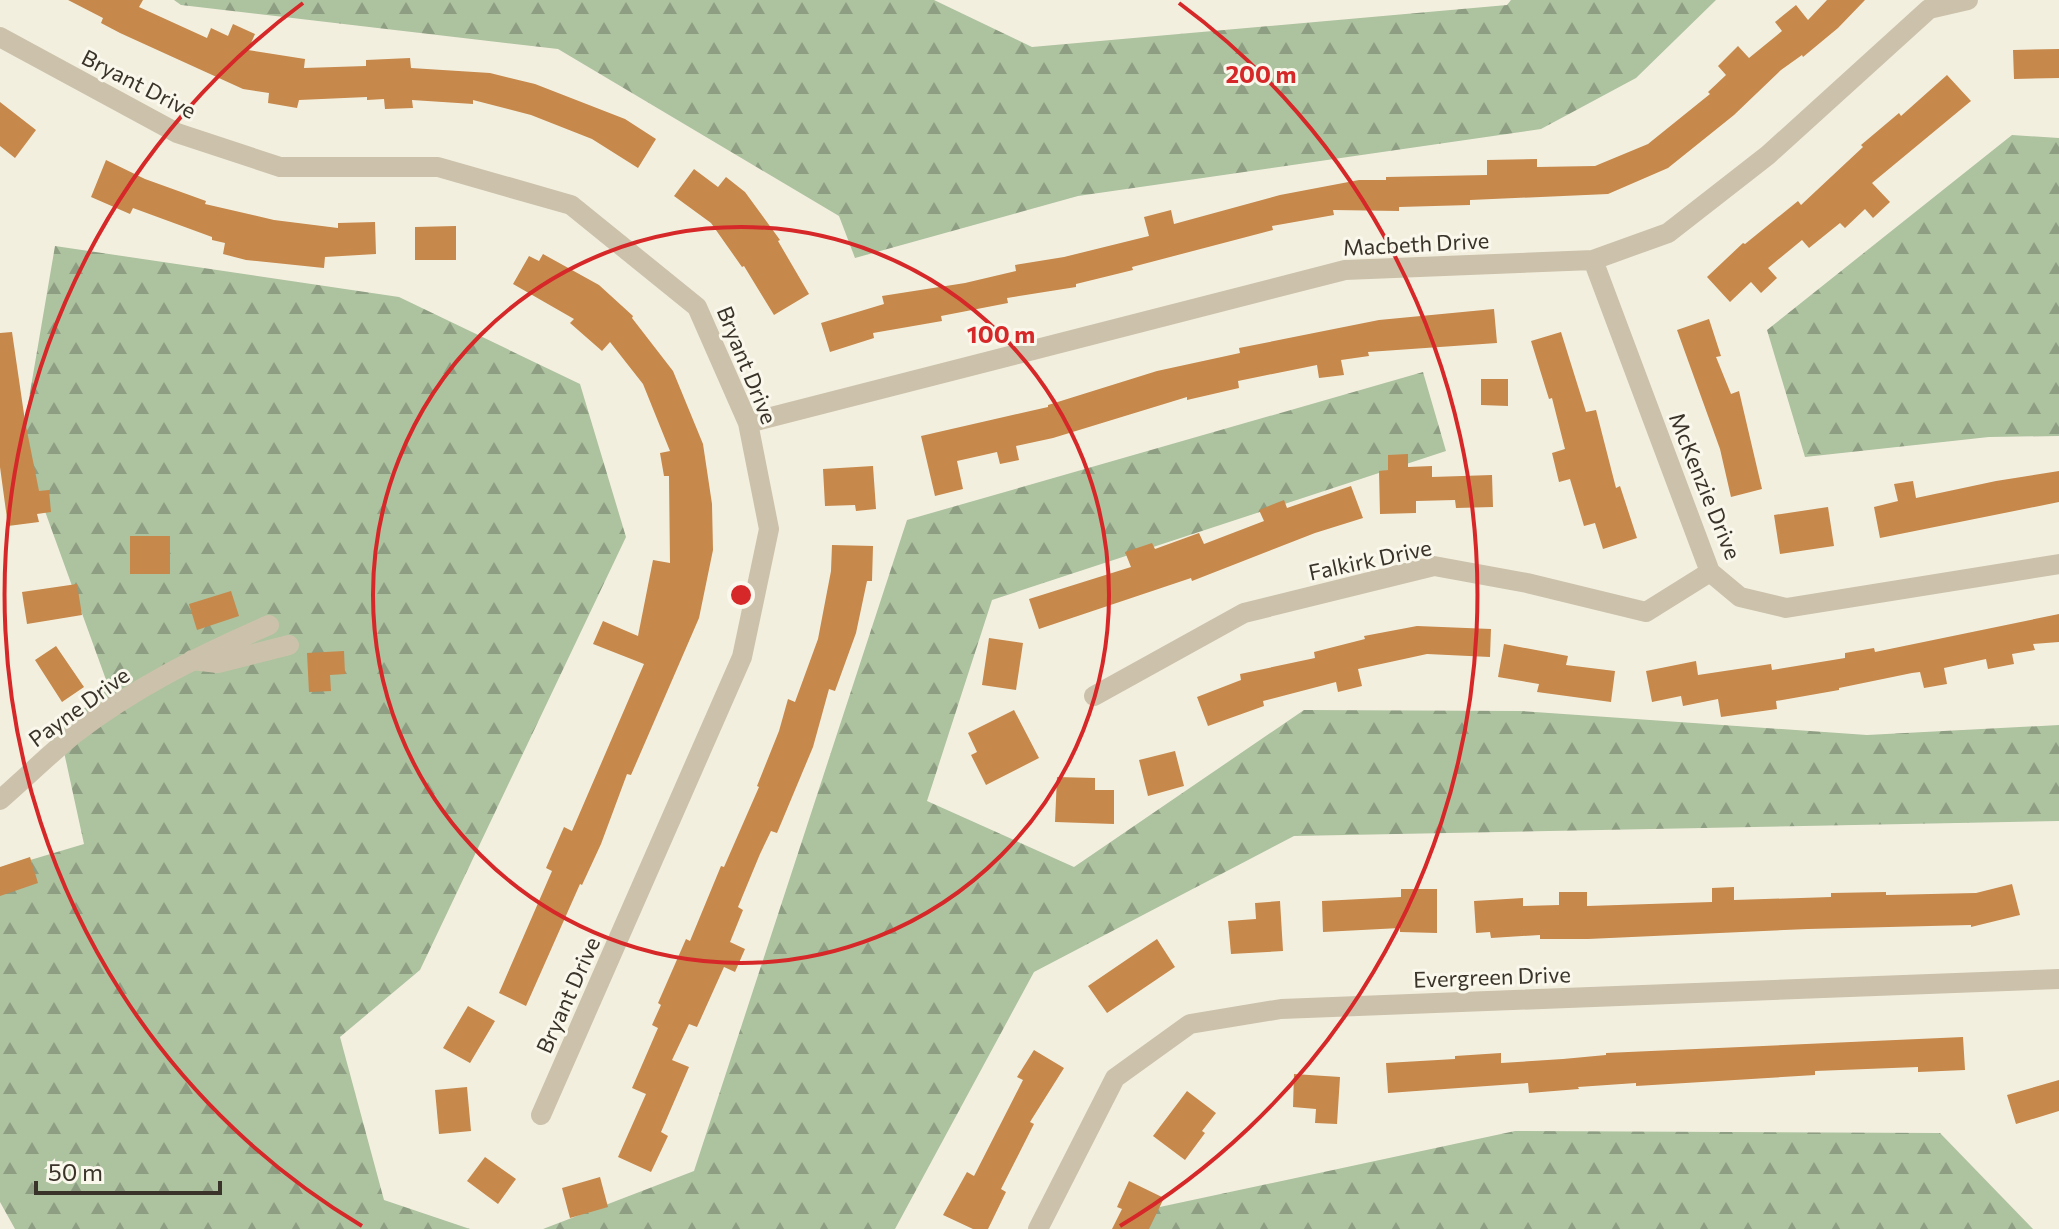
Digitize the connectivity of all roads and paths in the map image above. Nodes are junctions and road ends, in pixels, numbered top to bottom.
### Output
1 (1968, 0) edge
2 (0, 37) edge
3 (1593, 260) junction
4 (748, 423) junction
5 (2059, 564) edge
6 (1710, 572) junction
7 (269, 625) dead end
8 (289, 645) dead end
9 (192, 660) junction
10 (1094, 696) dead end
11 (0, 800) edge
12 (2059, 979) edge
13 (541, 1115) dead end
14 (1038, 1229) edge

1 - 3 street, Macbeth Drive
2 - 4 street, Bryant Drive
3 - 4 street, Macbeth Drive
3 - 6 street, McKenzie Drive
4 - 13 street, Bryant Drive
5 - 6 street, McKenzie Drive
6 - 10 street, Falkirk Drive
7 - 9 street, Payne Drive
8 - 9 street
9 - 11 street, Payne Drive
12 - 14 street, Evergreen Drive

